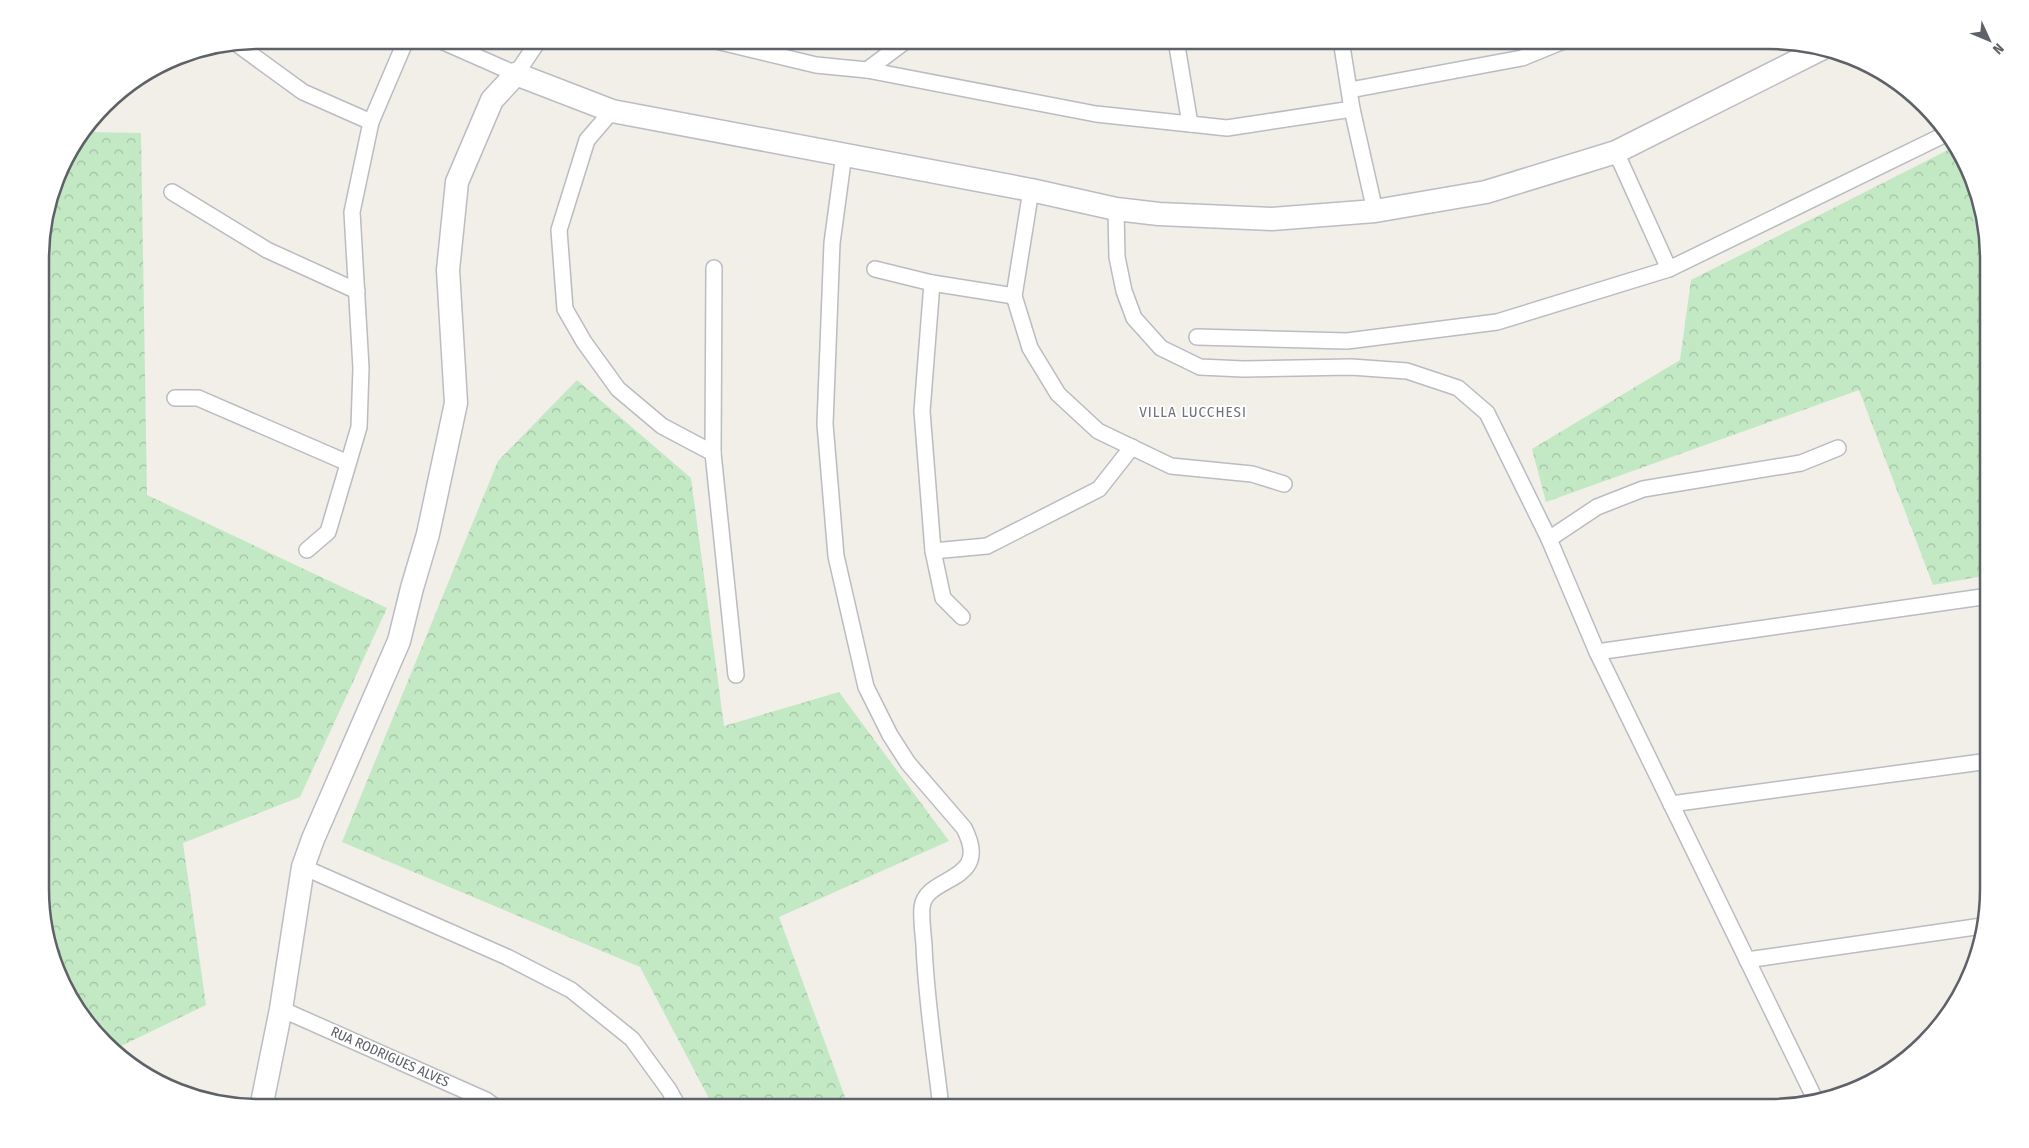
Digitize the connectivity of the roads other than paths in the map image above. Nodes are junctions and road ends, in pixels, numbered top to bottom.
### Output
1 (244, 49) edge
2 (402, 49) edge
3 (460, 49) edge
4 (533, 49) edge
5 (751, 49) edge
6 (895, 49) edge
7 (1178, 49) edge
8 (1343, 49) edge
9 (1544, 49) edge
10 (1812, 53) edge
11 (867, 70) junction
12 (516, 74) junction
13 (1350, 90) junction
14 (1352, 109) junction
15 (612, 110) junction
16 (371, 122) junction
17 (1190, 124) junction
18 (1941, 136) edge
19 (1616, 152) junction
20 (844, 154) junction
21 (1031, 190) junction
22 (172, 192) dead end
23 (1116, 209) junction
24 (1375, 211) junction
25 (714, 268) dead end
26 (875, 269) dead end
27 (1670, 269) junction
28 (932, 283) junction
29 (357, 291) junction
30 (1014, 296) junction
31 (1197, 337) dead end
32 (175, 398) dead end
33 (1132, 447) junction
34 (1838, 448) dead end
35 (713, 453) junction
36 (348, 463) junction
37 (1284, 484) dead end
38 (1548, 539) junction
39 (307, 550) dead end
40 (933, 552) junction
41 (1980, 597) edge
42 (962, 617) dead end
43 (1597, 652) junction
44 (736, 675) dead end
45 (1980, 762) edge
46 (1671, 804) junction
47 (303, 867) junction
48 (1976, 927) edge
49 (1747, 960) junction
50 (281, 1009) junction
51 (1813, 1095) edge
52 (263, 1099) edge
53 (484, 1099) edge
54 (674, 1099) edge
55 (940, 1099) edge

1 - 16 street
2 - 16 street
3 - 12 street
4 - 12 street
5 - 11 street
6 - 11 street
7 - 17 street
8 - 13 street
9 - 13 street
10 - 19 street
11 - 17 street
12 - 15 street
12 - 47 street
13 - 14 street
14 - 17 street
14 - 24 street
15 - 20 street
15 - 35 street
16 - 29 street
18 - 27 street
19 - 24 street
19 - 27 street
20 - 21 street
20 - 55 street
21 - 23 street
21 - 30 street
22 - 29 street
23 - 24 street
23 - 38 street
25 - 35 street
26 - 28 street
27 - 31 street
28 - 30 street
28 - 40 street
29 - 36 street
30 - 33 street
32 - 36 street
33 - 37 street
33 - 40 street
34 - 38 street
35 - 44 street
36 - 39 street
38 - 43 street
40 - 42 street
41 - 43 street
43 - 46 street
45 - 46 street
46 - 49 street
47 - 50 street
47 - 54 street
48 - 49 street
49 - 51 street
50 - 52 street
50 - 53 street, RUA RODRIGUES ALVES

